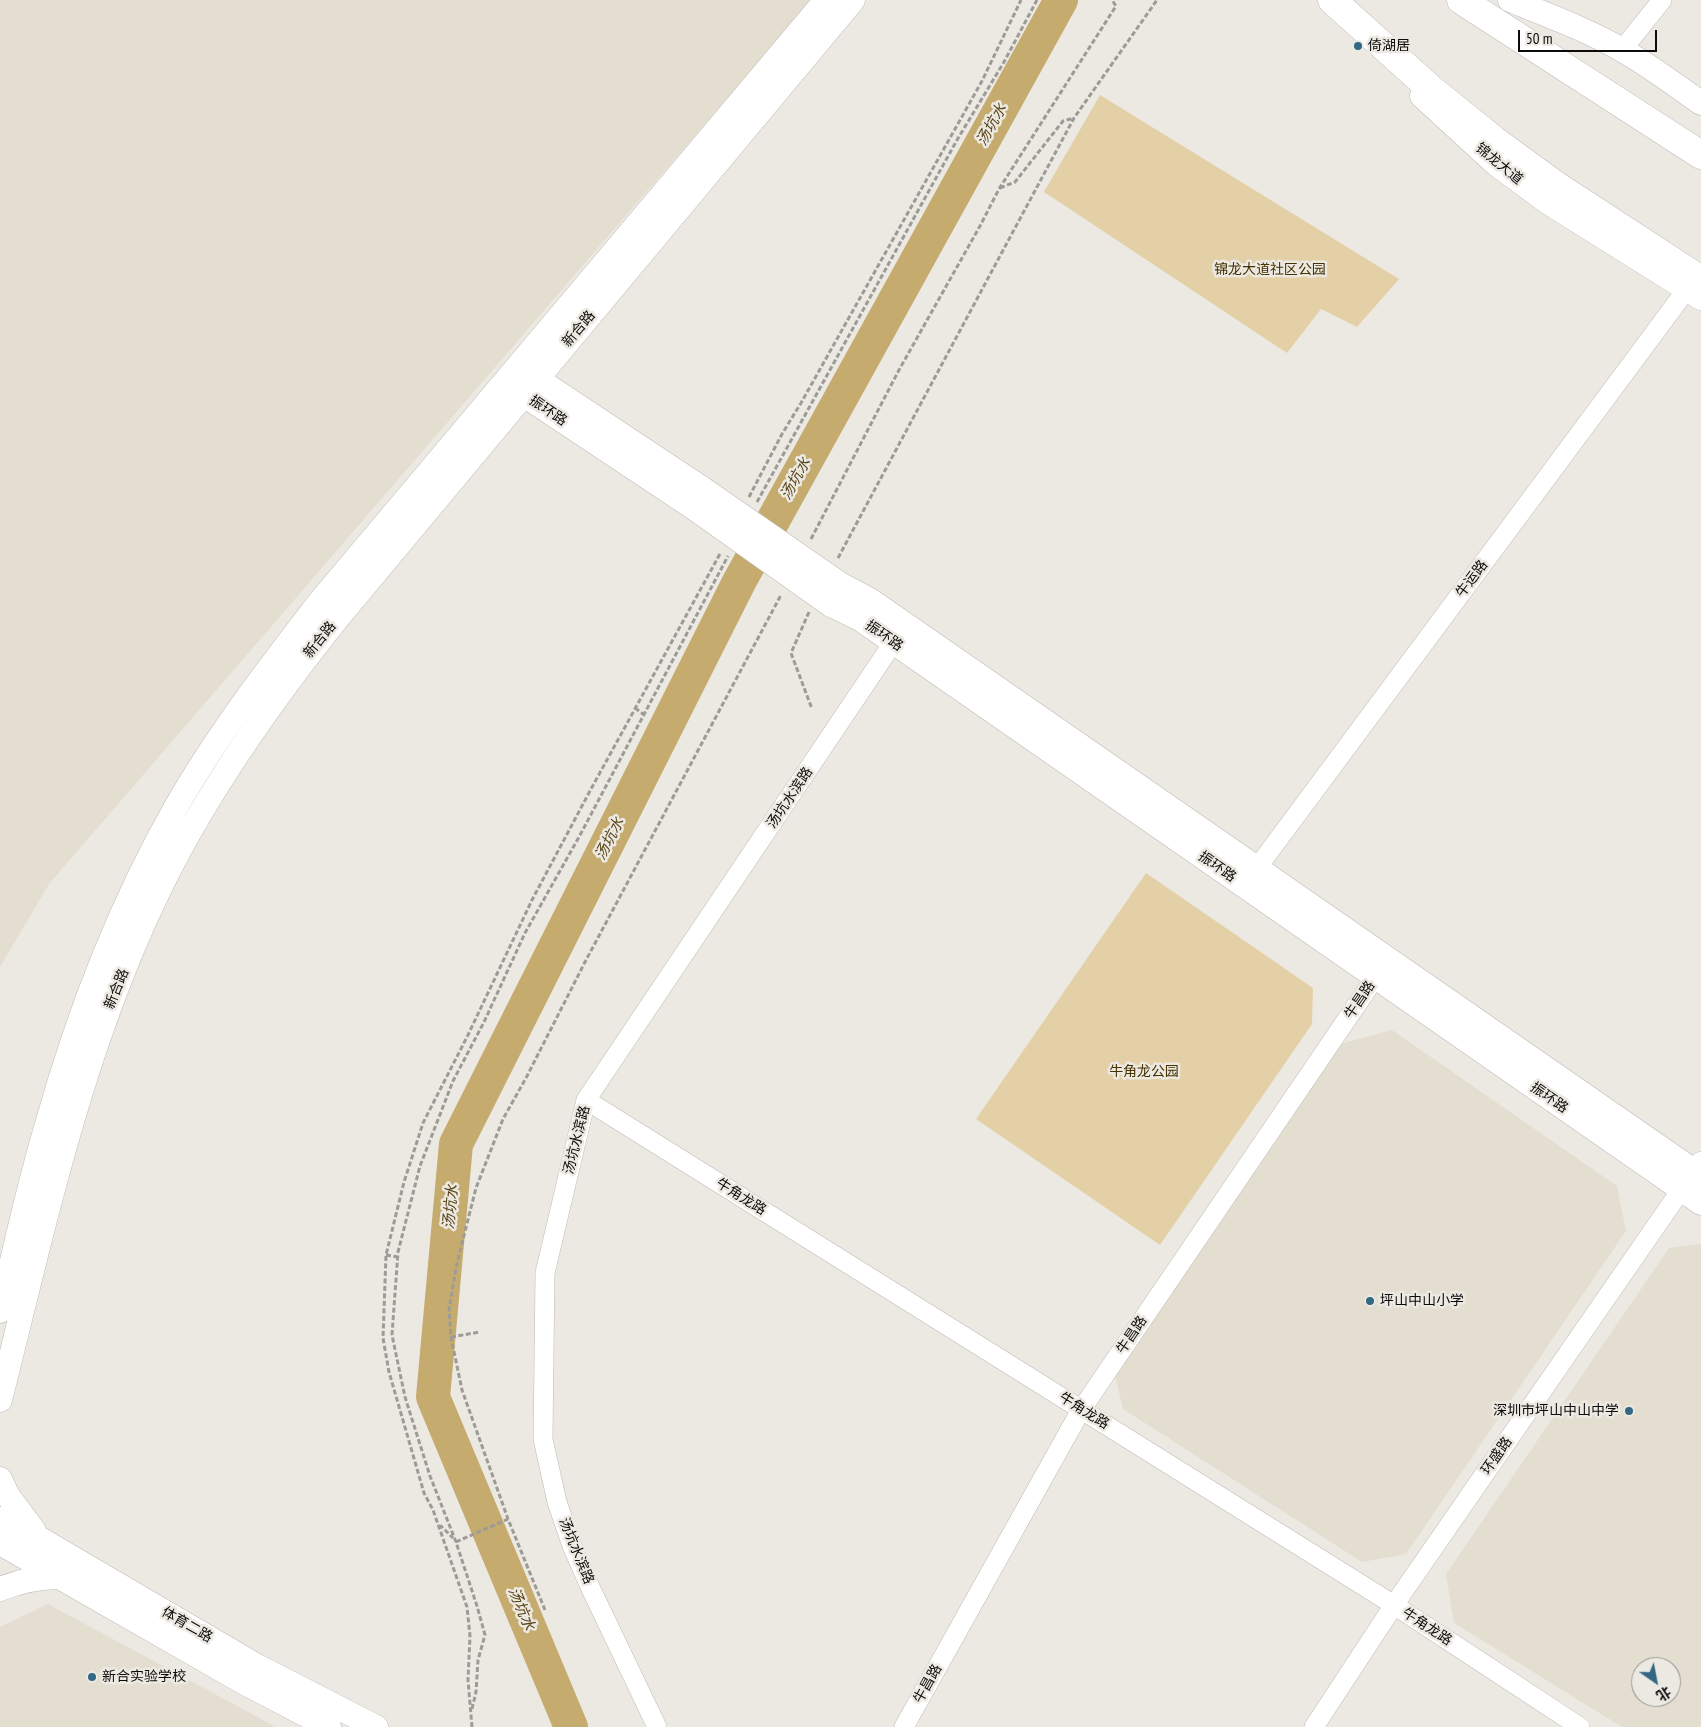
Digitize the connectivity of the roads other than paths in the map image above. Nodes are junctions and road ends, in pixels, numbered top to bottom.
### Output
1 (826, 0) edge
2 (853, 0) edge
3 (1321, 0) edge
4 (1332, 0) edge
5 (1461, 0) edge
6 (1510, 0) edge
7 (1662, 0) edge
8 (1622, 50) junction
9 (1701, 103) edge
10 (1701, 155) edge
11 (1696, 289) edge
12 (513, 373) junction
13 (530, 387) junction
14 (900, 633) junction
15 (1257, 868) junction
16 (1382, 968) junction
17 (586, 1100) junction
18 (1694, 1175) edge
19 (1701, 1204) edge
20 (0, 1311) edge
21 (0, 1400) edge
22 (1081, 1410) junction
23 (0, 1479) edge
24 (0, 1519) edge
25 (0, 1543) edge
26 (50, 1545) junction
27 (60, 1577) junction
28 (0, 1589) edge
29 (1394, 1605) junction
30 (329, 1727) edge
31 (376, 1727) edge
32 (657, 1727) edge
33 (904, 1727) edge
34 (1314, 1727) edge
35 (1580, 1727) edge

1 - 12 street, 新合路
2 - 13 street, 新合路
3 - 11 street, 锦龙大道
4 - 11 highway
5 - 10 highway
6 - 8 street
7 - 8 street
8 - 9 street
11 - 15 street, 牛运路
12 - 13 street, 振环路
12 - 20 street, 新合路
13 - 14 street, 振环路, bridge
13 - 21 street, 新合路
14 - 15 street, 振环路
14 - 16 street, 振环路
14 - 17 street, 汤坑水滨路
15 - 16 street, 振环路
16 - 18 street, 振环路
16 - 22 street, 牛昌路
17 - 22 street, 牛角龙路
17 - 32 street, 汤坑水滨路
18 - 19 street, 振环路
18 - 29 street, 环盛路
22 - 29 street, 牛角龙路
22 - 33 street, 牛昌路
23 - 26 street
24 - 26 street, 体育二路
25 - 27 street, 体育二路
26 - 31 street, 体育二路
27 - 28 street
27 - 30 street, 体育二路
29 - 34 street, 环盛路
29 - 35 street, 牛角龙路

